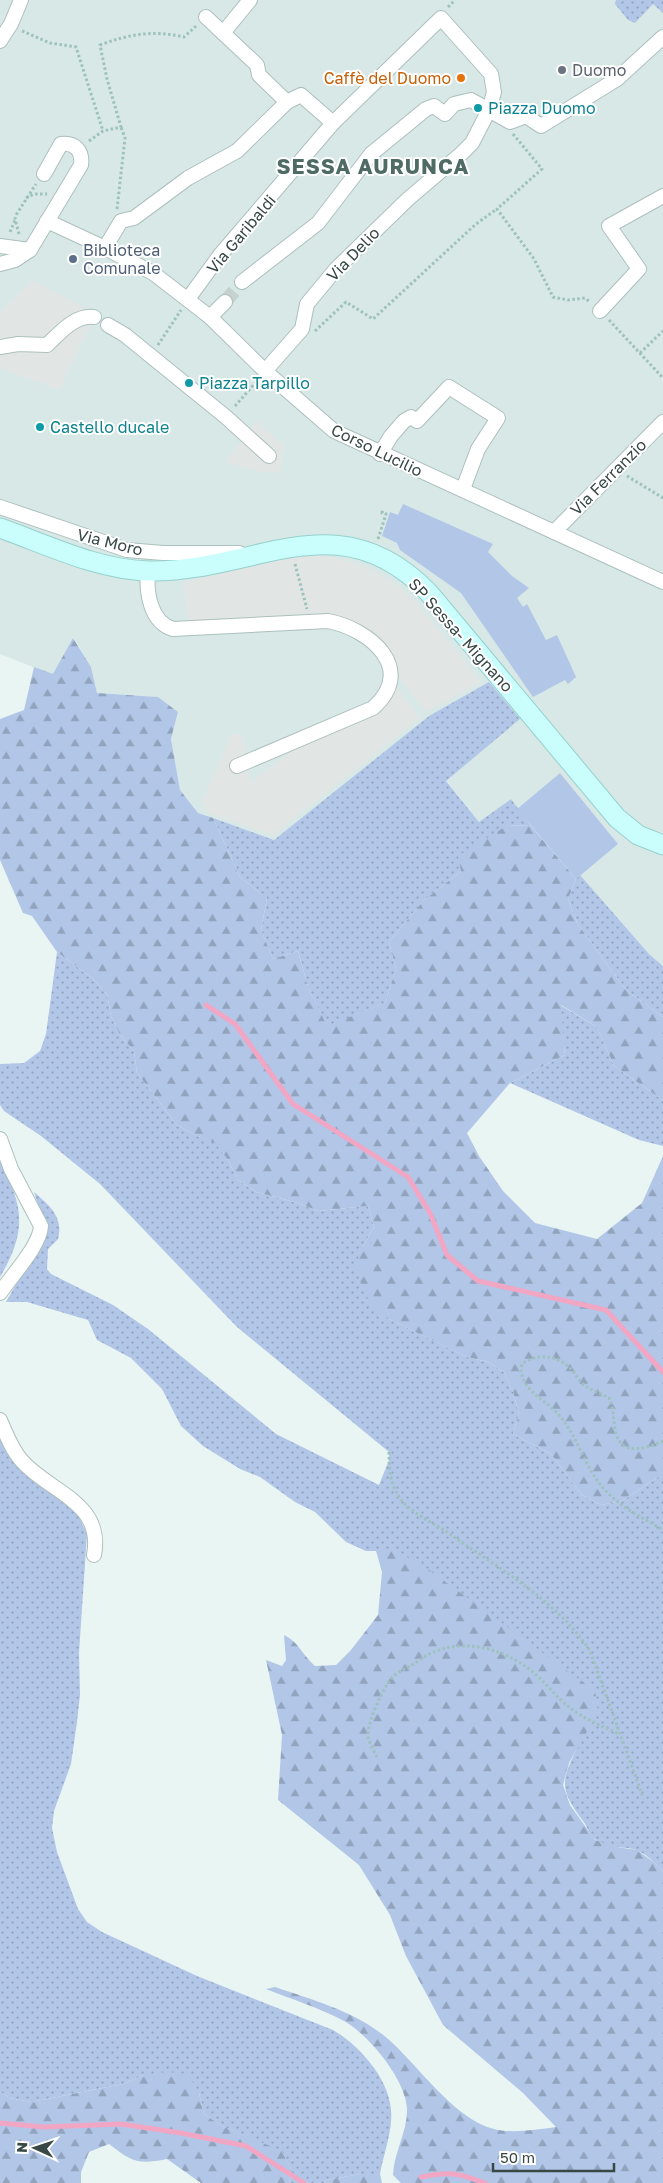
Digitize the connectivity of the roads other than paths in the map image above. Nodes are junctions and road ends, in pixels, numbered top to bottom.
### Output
1 (21, 0) edge
2 (250, 0) edge
3 (206, 17) road end
4 (223, 33) junction
5 (663, 37) edge
6 (0, 41) edge
7 (287, 102) junction
8 (494, 114) junction
9 (333, 123) junction
10 (44, 174) road end
11 (663, 196) edge
12 (47, 221) junction
13 (3, 241) edge
14 (27, 245) junction
15 (105, 248) junction
16 (0, 264) edge
17 (242, 282) tunnel mouth
18 (188, 299) junction
19 (225, 302) tunnel mouth
20 (600, 311) road end
21 (210, 317) junction
22 (94, 318) dead end
23 (108, 325) dead end
24 (0, 347) edge
25 (266, 371) junction
26 (663, 422) edge
27 (380, 454) junction
28 (268, 456) dead end
29 (463, 489) junction
30 (0, 507) edge
31 (0, 528) edge
32 (554, 532) junction
33 (254, 554) junction
34 (148, 571) junction
35 (663, 582) edge
36 (237, 766) dead end
37 (663, 845) edge
38 (0, 1139) edge
39 (0, 1293) edge
40 (0, 1420) edge
41 (94, 1555) dead end

1 - 6 street
2 - 4 street
3 - 4 street
4 - 7 street
5 - 8 street
7 - 9 street
7 - 15 street
8 - 9 street, Via Garibaldi
8 - 17 street
8 - 25 street, Via Delio
9 - 18 street, Via Garibaldi
10 - 12 street
11 - 20 street
12 - 14 street
12 - 15 street, Corso Lucilio
13 - 14 street
14 - 16 street
15 - 18 street, Corso Lucilio
18 - 21 street, Corso Lucilio
19 - 21 street
21 - 25 street, Corso Lucilio
22 - 24 street
23 - 28 street
25 - 27 street, Corso Lucilio
26 - 32 street, Via Ferranzio
27 - 29 street, Corso Lucilio
27 - 29 street
29 - 32 street, Corso Lucilio
30 - 33 street, Via Moro
31 - 34 street, SP Sessa- Mignano
32 - 35 street, Corso Lucilio
33 - 34 street, SP Sessa- Mignano
33 - 37 street, SP Sessa- Mignano
34 - 36 street
38 - 39 street
40 - 41 street

